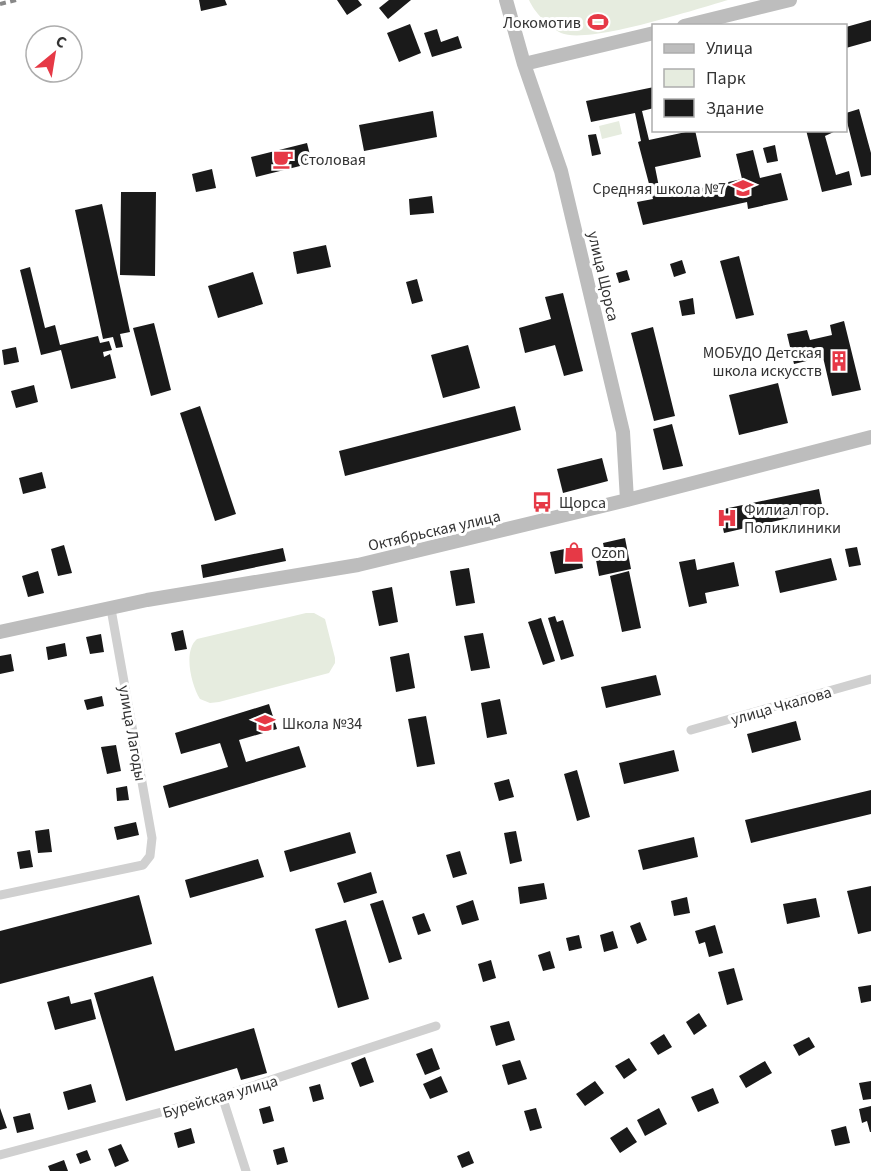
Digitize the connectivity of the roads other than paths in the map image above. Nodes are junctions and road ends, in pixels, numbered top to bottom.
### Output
1 (506, 0) edge
2 (790, 0) edge
3 (692, 24) edge
4 (652, 33) edge
5 (524, 64) junction
6 (871, 437) edge
7 (627, 501) junction
8 (111, 609) junction
9 (0, 632) edge
10 (871, 679) edge
11 (691, 730) dead end
12 (0, 895) edge
13 (436, 1026) dead end
14 (222, 1096) junction
15 (0, 1155) edge
16 (246, 1171) edge

1 - 5 main road, улица Щорса
2 - 3 main road
4 - 5 main road
5 - 7 main road, улица Щорса
6 - 7 main road, Октябрьская улица
7 - 8 main road, Октябрьская улица
8 - 9 main road, Октябрьская улица
8 - 12 street, улица Лагоды
10 - 11 street, улица Чкалова
13 - 14 street, Бурейская улица
14 - 15 street, Бурейская улица
14 - 16 street

